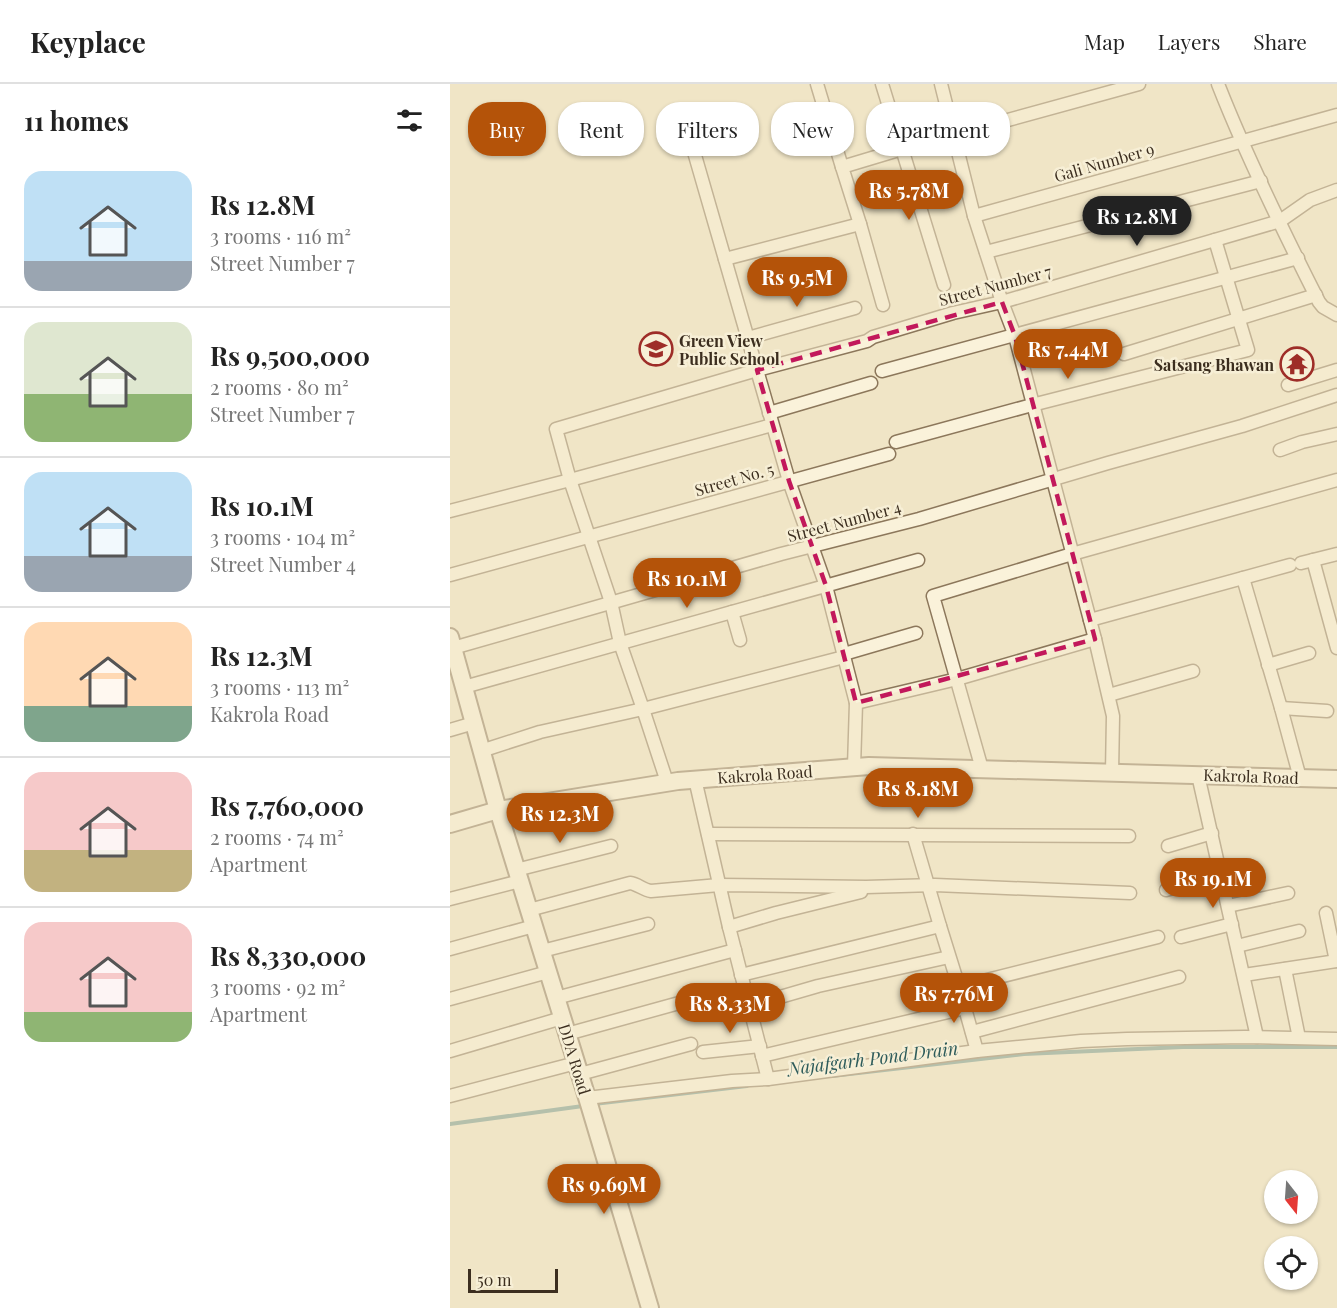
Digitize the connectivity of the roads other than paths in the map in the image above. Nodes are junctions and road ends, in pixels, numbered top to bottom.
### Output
1 (817, 84) edge
2 (882, 84) edge
3 (941, 84) edge
4 (1139, 84) edge
5 (1223, 85) edge
6 (888, 102) edge
7 (946, 102) edge
8 (1337, 115) edge
9 (1010, 120) edge
10 (1243, 141) junction
11 (695, 156) edge
12 (879, 156) edge
13 (904, 156) edge
14 (959, 156) edge
15 (842, 167) junction
16 (1261, 181) junction
17 (1337, 190) edge
18 (974, 216) junction
19 (1280, 221) junction
20 (860, 224) junction
21 (1215, 240) junction
22 (986, 252) junction
23 (1298, 258) junction
24 (725, 259) junction
25 (1227, 278) junction
26 (944, 285) dead end
27 (1316, 295) junction
28 (1002, 302) junction
29 (883, 305) dead end
30 (855, 308) dead end
31 (1337, 315) edge
32 (1239, 319) junction
33 (1015, 336) junction
34 (748, 338) junction
35 (1124, 354) dead end
36 (757, 370) junction
37 (1337, 370) edge
38 (882, 371) dead end
39 (871, 382) dead end
40 (1288, 385) dead end
41 (1337, 395) edge
42 (1032, 405) junction
43 (771, 419) junction
44 (1337, 434) edge
45 (896, 442) dead end
46 (1280, 450) dead end
47 (889, 454) dead end
48 (1053, 479) junction
49 (570, 480) junction
50 (1337, 480) edge
51 (789, 481) junction
52 (450, 511) edge
53 (589, 538) junction
54 (811, 546) junction
55 (1072, 554) junction
56 (1337, 554) edge
57 (918, 560) dead end
58 (1301, 563) junction
59 (450, 575) edge
60 (1243, 578) junction
61 (826, 586) junction
62 (611, 602) junction
63 (1331, 606) edge
64 (732, 612) junction
65 (1090, 620) junction
66 (916, 633) dead end
67 (1095, 639) junction
68 (740, 640) dead end
69 (452, 643) edge
70 (620, 643) junction
71 (1337, 648) edge
72 (1309, 653) dead end
73 (844, 655) junction
74 (1268, 665) junction
75 (1193, 671) dead end
76 (957, 679) junction
77 (464, 687) junction
78 (1108, 695) junction
79 (856, 703) junction
80 (644, 708) junction
81 (1281, 708) junction
82 (1327, 711) dead end
83 (474, 723) junction
84 (450, 730) edge
85 (481, 751) junction
86 (854, 767) junction
87 (982, 769) junction
88 (1112, 772) junction
89 (1198, 775) junction
90 (1300, 778) junction
91 (695, 779) junction
92 (1337, 779) edge
93 (667, 782) junction
94 (498, 810) junction
95 (450, 824) edge
96 (708, 834) junction
97 (913, 834) junction
98 (1212, 834) junction
99 (1129, 836) dead end
100 (611, 846) dead end
101 (1168, 846) dead end
102 (1221, 874) junction
103 (518, 876) junction
104 (719, 885) junction
105 (927, 885) junction
106 (882, 886) junction
107 (1166, 890) dead end
108 (1130, 893) dead end
109 (1288, 893) dead end
110 (450, 899) edge
111 (1228, 906) junction
112 (1326, 913) dead end
113 (531, 918) junction
114 (648, 924) dead end
115 (1232, 924) junction
116 (940, 926) junction
117 (729, 927) junction
118 (1299, 931) dead end
119 (1181, 937) dead end
120 (1158, 938) dead end
121 (1237, 946) junction
122 (450, 949) edge
123 (735, 950) junction
124 (542, 951) junction
125 (949, 957) junction
126 (1336, 961) edge
127 (1285, 969) junction
128 (549, 972) junction
129 (741, 975) junction
130 (1244, 975) junction
131 (1179, 977) dead end
132 (959, 987) junction
133 (556, 998) junction
134 (450, 999) edge
135 (690, 1000) dead end
136 (749, 1006) junction
137 (965, 1008) junction
138 (565, 1026) junction
139 (972, 1032) junction
140 (1257, 1038) junction
141 (1299, 1038) junction
142 (1337, 1039) edge
143 (691, 1044) dead end
144 (450, 1051) edge
145 (761, 1051) junction
146 (977, 1051) junction
147 (704, 1052) dead end
148 (578, 1069) junction
149 (768, 1079) junction
150 (450, 1096) edge
151 (589, 1104) junction
152 (650, 1308) edge

1 - 15 street
2 - 6 street
3 - 7 street
4 - 9 street
5 - 10 street
8 - 10 street, Gali Number 9
10 - 16 street
10 - 18 street, Gali Number 9
11 - 24 street
12 - 15 street
13 - 26 street
14 - 18 street
15 - 20 street
16 - 19 street
16 - 22 street
17 - 19 street, Street Number 7
18 - 22 street
19 - 21 street, Street Number 7
19 - 23 street
20 - 24 street
20 - 29 street
21 - 25 street
21 - 28 street, Street Number 7
22 - 28 street
23 - 25 street
23 - 27 street
24 - 34 street
25 - 32 street
25 - 33 street
27 - 31 street
27 - 32 street
28 - 33 street
28 - 36 street, Street Number 7
30 - 34 street
32 - 35 street
32 - 42 street
33 - 38 street
33 - 42 street
34 - 36 street
36 - 43 street
36 - 49 street, Street Number 7
37 - 40 street
39 - 43 street
41 - 48 street, Street Number 4
42 - 45 street
42 - 48 street
43 - 49 street
43 - 51 street
44 - 46 street
47 - 51 street, Street No. 5
48 - 54 street, Street Number 4
48 - 55 street
49 - 52 street
49 - 53 street
50 - 55 street
51 - 53 street, Street No. 5
51 - 54 street
53 - 59 street, Street No. 5
53 - 62 street
54 - 61 street
54 - 62 street, Street Number 4
55 - 65 street
55 - 76 street
56 - 58 street
57 - 61 street
58 - 60 street
58 - 63 street
60 - 65 street
60 - 74 street
61 - 64 street
61 - 73 street
62 - 69 street, Street Number 4
62 - 70 street
63 - 71 street
64 - 68 street
64 - 70 street
65 - 67 street
66 - 73 street
67 - 76 street
67 - 78 street
69 - 77 street, DDA Road
70 - 77 street
70 - 80 street
72 - 74 street
73 - 79 street
73 - 80 street
74 - 81 street
75 - 78 street
76 - 79 street
76 - 87 street
77 - 83 street, DDA Road
78 - 88 street
79 - 86 street
80 - 85 street
80 - 93 street
81 - 82 street
81 - 90 street
83 - 84 street
83 - 85 street, DDA Road
85 - 94 street, DDA Road
86 - 87 street, Kakrola Road
86 - 91 street, Kakrola Road
87 - 88 street, Kakrola Road
88 - 89 street, Kakrola Road
89 - 90 street, Kakrola Road
89 - 98 street
90 - 92 street, Kakrola Road
91 - 93 street, Kakrola Road
91 - 96 street
93 - 94 street, Kakrola Road
94 - 95 street, Kakrola Road
94 - 103 street, DDA Road
96 - 97 street
96 - 104 street
97 - 99 street
97 - 105 street
98 - 101 street
98 - 102 street
100 - 103 street
102 - 107 street
102 - 111 street
103 - 110 street
103 - 113 street, DDA Road
104 - 106 street
104 - 113 street
104 - 117 street
105 - 106 street
105 - 108 street
105 - 116 street
106 - 117 street
109 - 111 street
111 - 115 street
112 - 126 street
113 - 122 street
113 - 124 street, DDA Road
114 - 124 street
115 - 119 street
115 - 121 street
116 - 125 street
116 - 129 street
117 - 123 street
118 - 121 street
120 - 132 street
121 - 130 street
123 - 129 street
123 - 133 street
124 - 128 street, DDA Road
125 - 132 street
125 - 136 street
126 - 127 street
127 - 130 street
127 - 141 street
128 - 133 street, DDA Road
128 - 134 street
129 - 136 street
130 - 140 street
131 - 139 street
132 - 137 street
133 - 138 street, DDA Road
135 - 138 street
136 - 145 street
137 - 139 street
137 - 145 street
138 - 144 street
138 - 148 street, DDA Road
139 - 146 street
140 - 141 street
140 - 146 street
141 - 142 street
143 - 148 street
145 - 147 street
145 - 149 street
146 - 149 street
148 - 150 street
148 - 151 street, DDA Road
149 - 151 street
151 - 152 street, DDA Road

